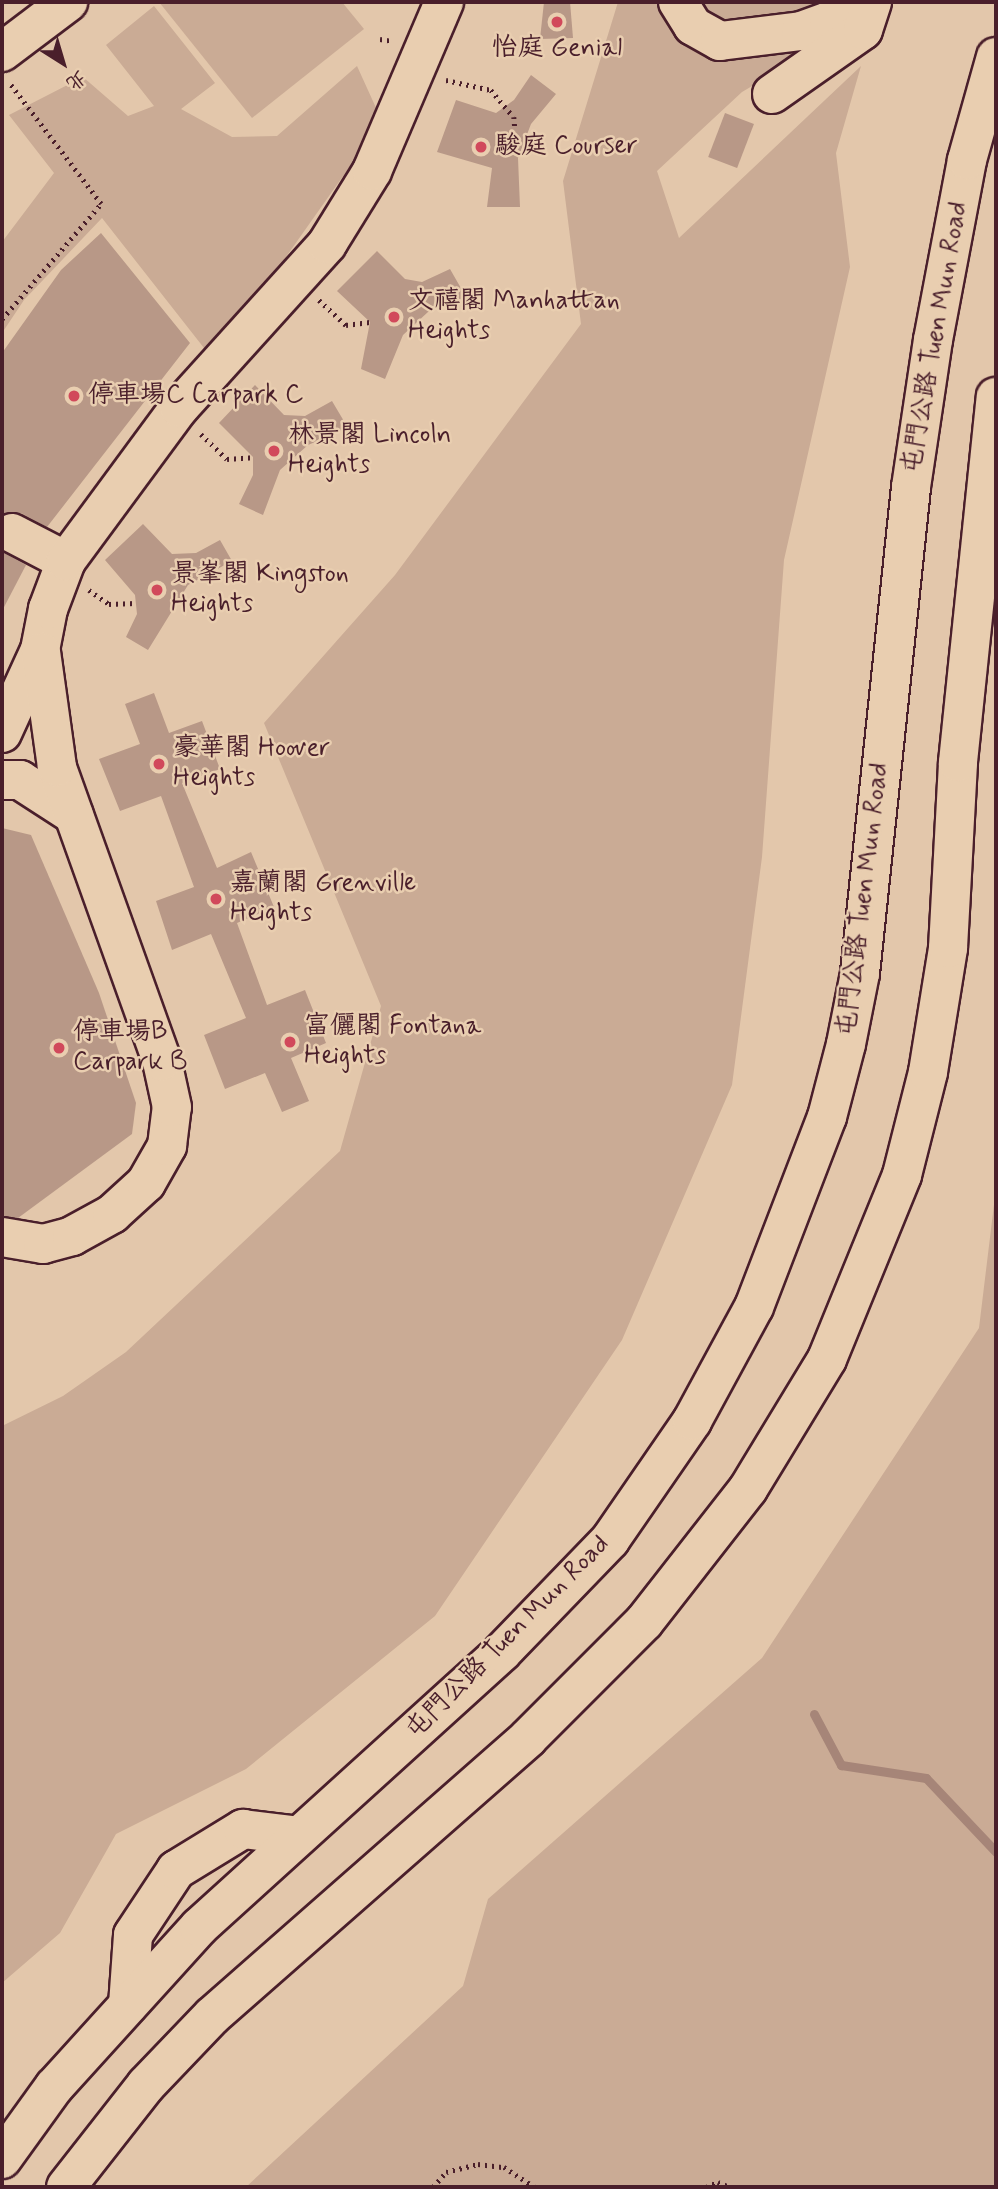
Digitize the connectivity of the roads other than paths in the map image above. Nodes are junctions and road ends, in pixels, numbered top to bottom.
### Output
1 (68, 2) edge
2 (444, 2) edge
3 (678, 2) edge
4 (857, 2) edge
5 (872, 2) edge
6 (2, 52) edge
7 (996, 57) edge
8 (772, 94) dead end
9 (996, 397) edge
10 (12, 533) dead end
11 (75, 574) junction
12 (40, 650) junction
13 (2, 733) edge
14 (2, 780) edge
15 (74, 815) junction
16 (2, 1237) edge
17 (299, 1836) junction
18 (128, 2005) junction
19 (2, 2158) edge
20 (66, 2187) edge

1 - 6 main road
2 - 11 main road
3 - 4 main road
5 - 8 main road
7 - 17 main road, 屯門公路 Tuen Mun Road
9 - 20 main road
10 - 11 main road
11 - 12 main road
12 - 13 main road
12 - 15 main road
14 - 15 main road
15 - 16 main road
17 - 18 main road, 屯門公路 Tuen Mun Road
17 - 18 main road
18 - 19 main road, 屯門公路 Tuen Mun Road

